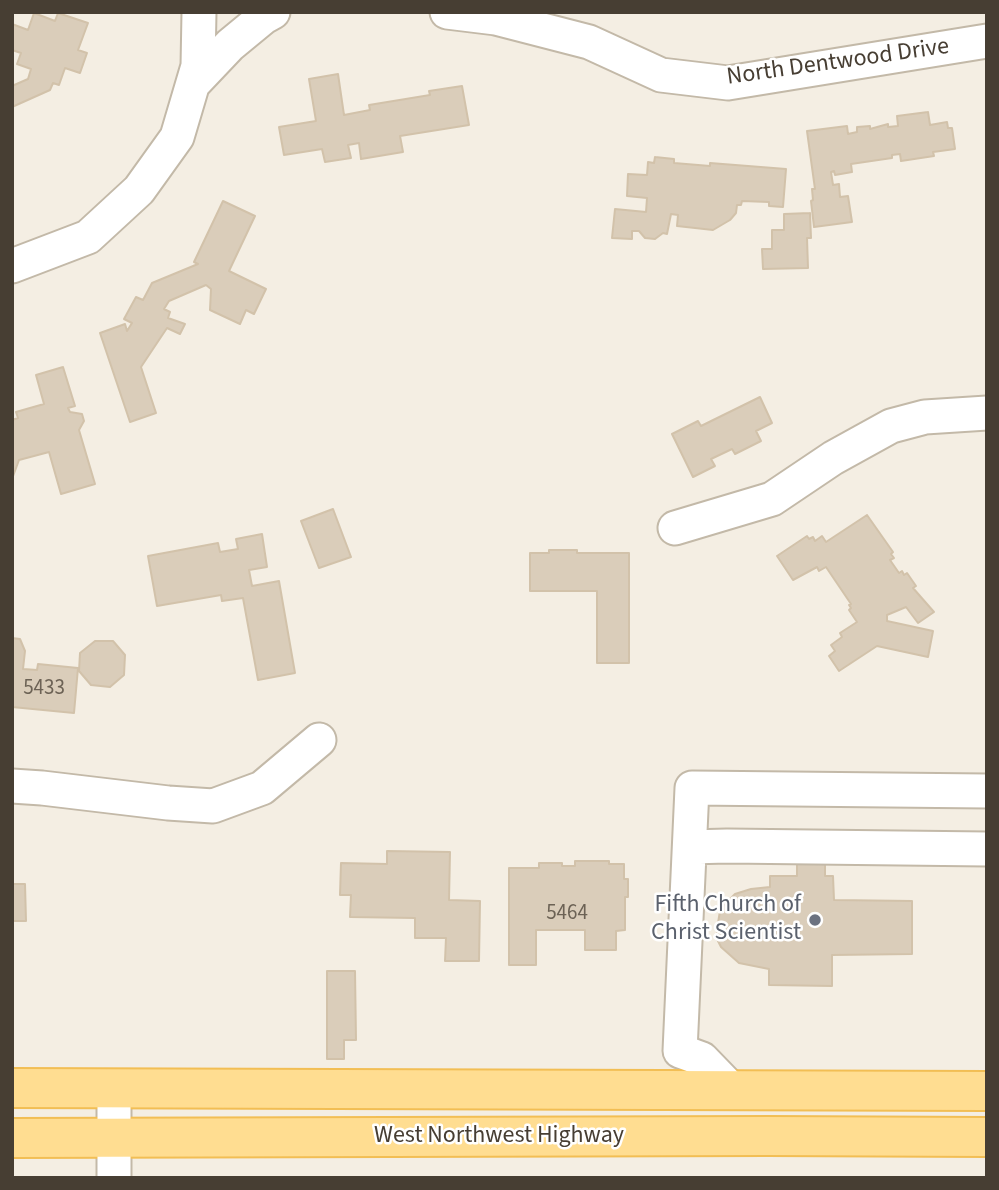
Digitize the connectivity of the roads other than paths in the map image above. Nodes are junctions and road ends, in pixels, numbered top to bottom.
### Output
1 (199, 12) edge
2 (273, 12) edge
3 (447, 12) edge
4 (987, 41) edge
5 (193, 84) junction
6 (12, 266) edge
7 (987, 413) edge
8 (676, 528) dead end
9 (319, 740) dead end
10 (12, 786) edge
11 (987, 791) edge
12 (690, 847) junction
13 (987, 849) edge
14 (12, 1088) edge
15 (114, 1088) junction
16 (733, 1091) junction
17 (987, 1091) edge
18 (987, 1137) edge
19 (12, 1138) edge
20 (115, 1139) junction
21 (114, 1178) edge

1 - 5 street
2 - 5 street
3 - 4 street, North Dentwood Drive
5 - 6 street
7 - 8 street
9 - 10 street
11 - 12 street
12 - 13 street
12 - 16 street
14 - 15 main road, West Northwest Highway
15 - 16 main road, West Northwest Highway
15 - 20 street
16 - 17 main road, West Northwest Highway
18 - 20 main road, West Northwest Highway
19 - 20 main road, West Northwest Highway
20 - 21 street

